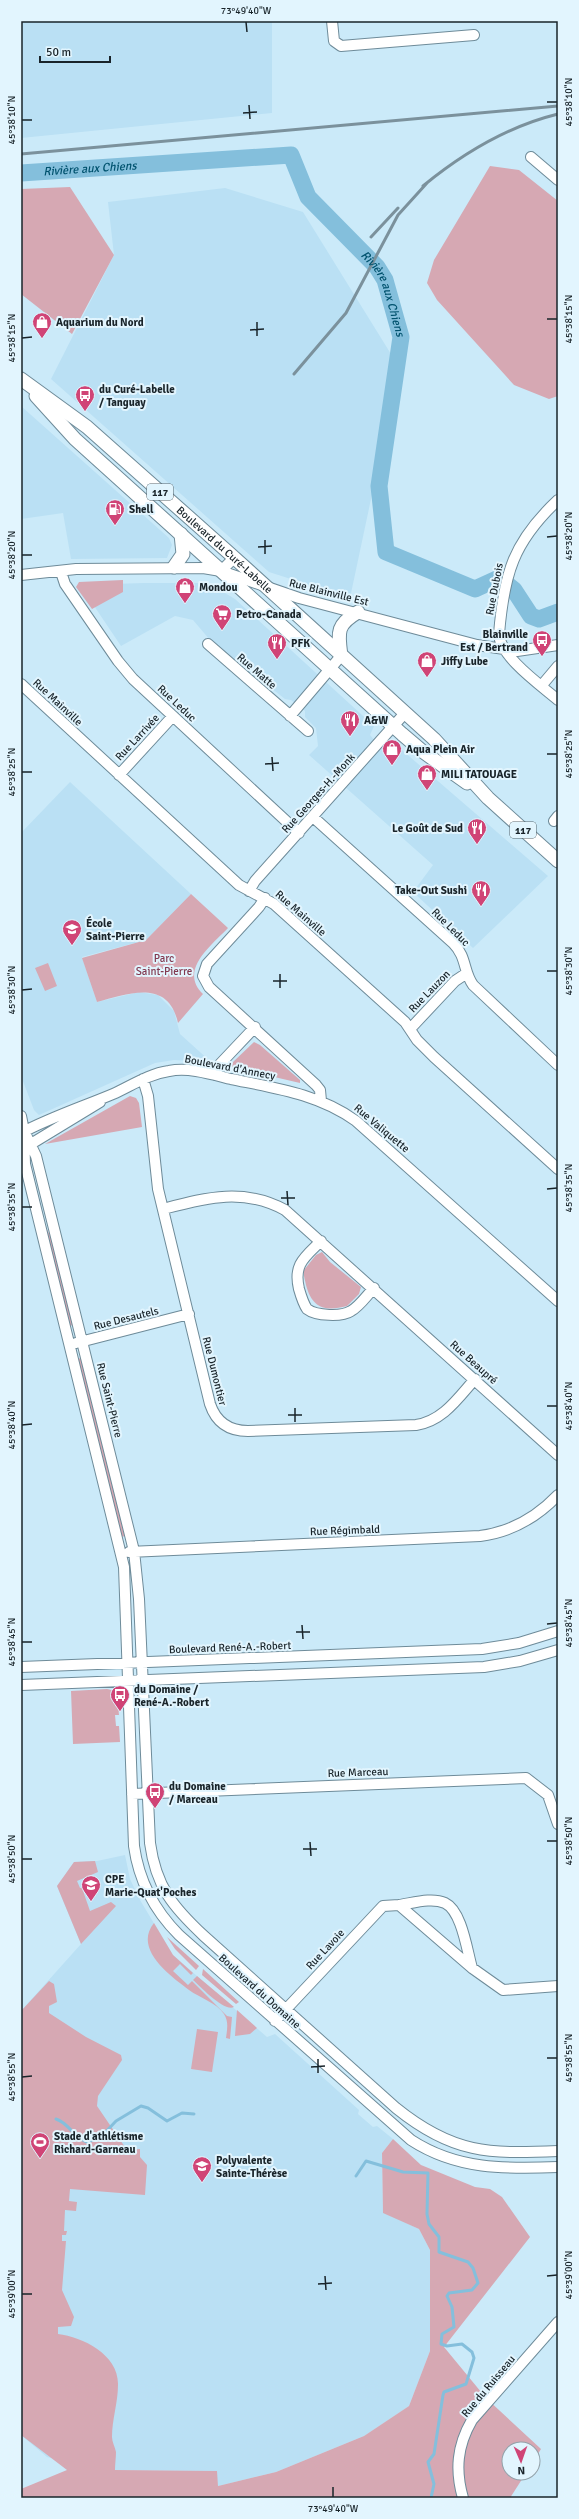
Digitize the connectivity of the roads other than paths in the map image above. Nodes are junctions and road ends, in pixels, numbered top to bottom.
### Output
1 (332, 21) edge
2 (474, 36) dead end
3 (531, 157) dead end
4 (558, 180) edge
5 (21, 379) edge
6 (558, 500) edge
7 (181, 534) junction
8 (234, 558) junction
9 (174, 567) junction
10 (221, 571) junction
11 (61, 572) junction
12 (21, 575) edge
13 (267, 588) junction
14 (255, 601) junction
15 (358, 612) junction
16 (208, 644) dead end
17 (558, 645) edge
18 (506, 650) junction
19 (342, 656) junction
20 (558, 666) edge
21 (330, 669) junction
22 (21, 684) edge
23 (542, 685) junction
24 (558, 700) edge
25 (405, 713) junction
26 (173, 716) junction
27 (290, 716) junction
28 (394, 726) junction
29 (308, 731) dead end
30 (119, 775) junction
31 (488, 798) junction
32 (313, 817) junction
33 (299, 833) junction
34 (558, 861) edge
35 (249, 891) junction
36 (264, 898) junction
37 (467, 973) junction
38 (255, 1027) junction
39 (410, 1028) junction
40 (558, 1065) edge
41 (215, 1075) junction
42 (143, 1079) junction
43 (114, 1093) junction
44 (321, 1101) junction
45 (21, 1116) edge
46 (23, 1132) edge
47 (25, 1147) edge
48 (558, 1169) edge
49 (163, 1209) junction
50 (321, 1241) junction
51 (374, 1288) junction
52 (558, 1301) edge
53 (188, 1314) junction
54 (82, 1341) junction
55 (69, 1344) junction
56 (475, 1379) junction
57 (558, 1455) edge
58 (558, 1495) edge
59 (134, 1551) junction
60 (121, 1554) junction
61 (558, 1631) edge
62 (558, 1650) edge
63 (129, 1663) junction
64 (142, 1663) junction
65 (21, 1667) edge
66 (128, 1680) junction
67 (143, 1680) junction
68 (21, 1685) edge
69 (147, 1793) junction
70 (132, 1794) junction
71 (558, 1824) edge
72 (399, 1905) junction
73 (472, 1968) junction
74 (558, 1986) edge
75 (286, 2009) junction
76 (275, 2021) junction
77 (558, 2151) edge
78 (558, 2167) edge
79 (558, 2322) edge
80 (463, 2498) edge

1 - 2 street
3 - 4 street
5 - 7 main road, Boulevard du Curé-Labelle / 117
5 - 8 main road, Boulevard du Curé-Labelle / 117
6 - 18 street, Rue Dubois
7 - 9 main road
7 - 10 main road, Boulevard du Curé-Labelle / 117
8 - 10 street
8 - 13 main road, Boulevard du Curé-Labelle / 117
9 - 10 street, Rue Blainville Est
9 - 11 street, Rue Blainville Est
10 - 13 street, Rue Blainville Est
10 - 14 main road, Boulevard du Curé-Labelle / 117
11 - 12 street, Rue Blainville Est
11 - 26 street, Rue Leduc
13 - 14 street
13 - 15 street, Rue Blainville Est
13 - 19 main road, Boulevard du Curé-Labelle / 117
14 - 21 main road, Boulevard du Curé-Labelle / 117
15 - 18 street, Rue Blainville Est
15 - 19 main road
16 - 27 street, Rue Matte
17 - 18 street, Rue Blainville Est
18 - 23 street
19 - 21 street
19 - 25 main road, Boulevard du Curé-Labelle / 117
20 - 23 street
21 - 27 street
21 - 28 main road, Boulevard du Curé-Labelle / 117
22 - 30 street, Rue Mainville
23 - 24 street
25 - 28 street, Rue Georges-H.-Monk
25 - 31 main road, Boulevard du Curé-Labelle / 117
26 - 30 street, Rue Larrivée
26 - 33 street, Rue Leduc
27 - 29 street, Rue Matte
28 - 31 main road, Boulevard du Curé-Labelle / 117
28 - 32 street, Rue Georges-H.-Monk
30 - 35 street, Rue Mainville
31 - 34 main road, Boulevard du Curé-Labelle / 117
32 - 33 street, Rue Georges-H.-Monk
32 - 37 street, Rue Leduc
33 - 35 street, Rue Georges-H.-Monk
35 - 36 street, Rue Mainville
36 - 38 street
36 - 39 street, Rue Mainville
37 - 39 street, Rue Lauzon
37 - 40 street, Rue Leduc
38 - 41 street
38 - 44 street
39 - 48 street, Rue Mainville
41 - 42 street, Boulevard d'Annecy
41 - 44 street, Boulevard d'Annecy
42 - 43 street, Boulevard d'Annecy
42 - 49 street, Rue Dumontier
43 - 46 street, Boulevard d'Annecy
43 - 47 street, Boulevard d'Annecy
44 - 52 street, Rue Valiquette
45 - 46 street, Rue Saint-Pierre
46 - 47 street, Rue Saint-Pierre
47 - 54 street, Rue Saint-Pierre
47 - 55 street, Rue Saint-Pierre
49 - 50 street, Rue Beaupré
49 - 53 street, Rue Dumontier
50 - 51 street, Rue Beaupré
50 - 51 street
51 - 56 street, Rue Beaupré
53 - 54 street, Rue Desautels
53 - 56 street, Rue Dumontier
54 - 55 street, Rue Desautels
54 - 59 street, Rue Saint-Pierre
55 - 60 street, Rue Saint-Pierre
56 - 57 street, Rue Beaupré
58 - 59 street, Rue Régimbald
59 - 60 street, Rue Régimbald
59 - 64 street, Rue Saint-Pierre
60 - 63 street, Rue Saint-Pierre
61 - 64 street, Boulevard René-A.-Robert
62 - 67 street
63 - 64 street, Boulevard René-A.-Robert
63 - 65 street, Boulevard René-A.-Robert
63 - 66 street, Rue Saint-Pierre
64 - 67 street, Rue Saint-Pierre
66 - 67 street
66 - 68 street
66 - 70 street, Boulevard du Domaine
67 - 69 street, Boulevard du Domaine
69 - 70 street, Rue Marceau
69 - 71 street, Rue Marceau
69 - 75 street, Boulevard du Domaine
70 - 76 street, Boulevard du Domaine
72 - 73 street
72 - 73 street, Rue Lavoie
72 - 75 street, Rue Lavoie
73 - 74 street
75 - 76 street, Rue Lavoie
75 - 77 street, Boulevard du Domaine
76 - 78 street, Boulevard du Domaine
79 - 80 street, Rue du Ruisseau

